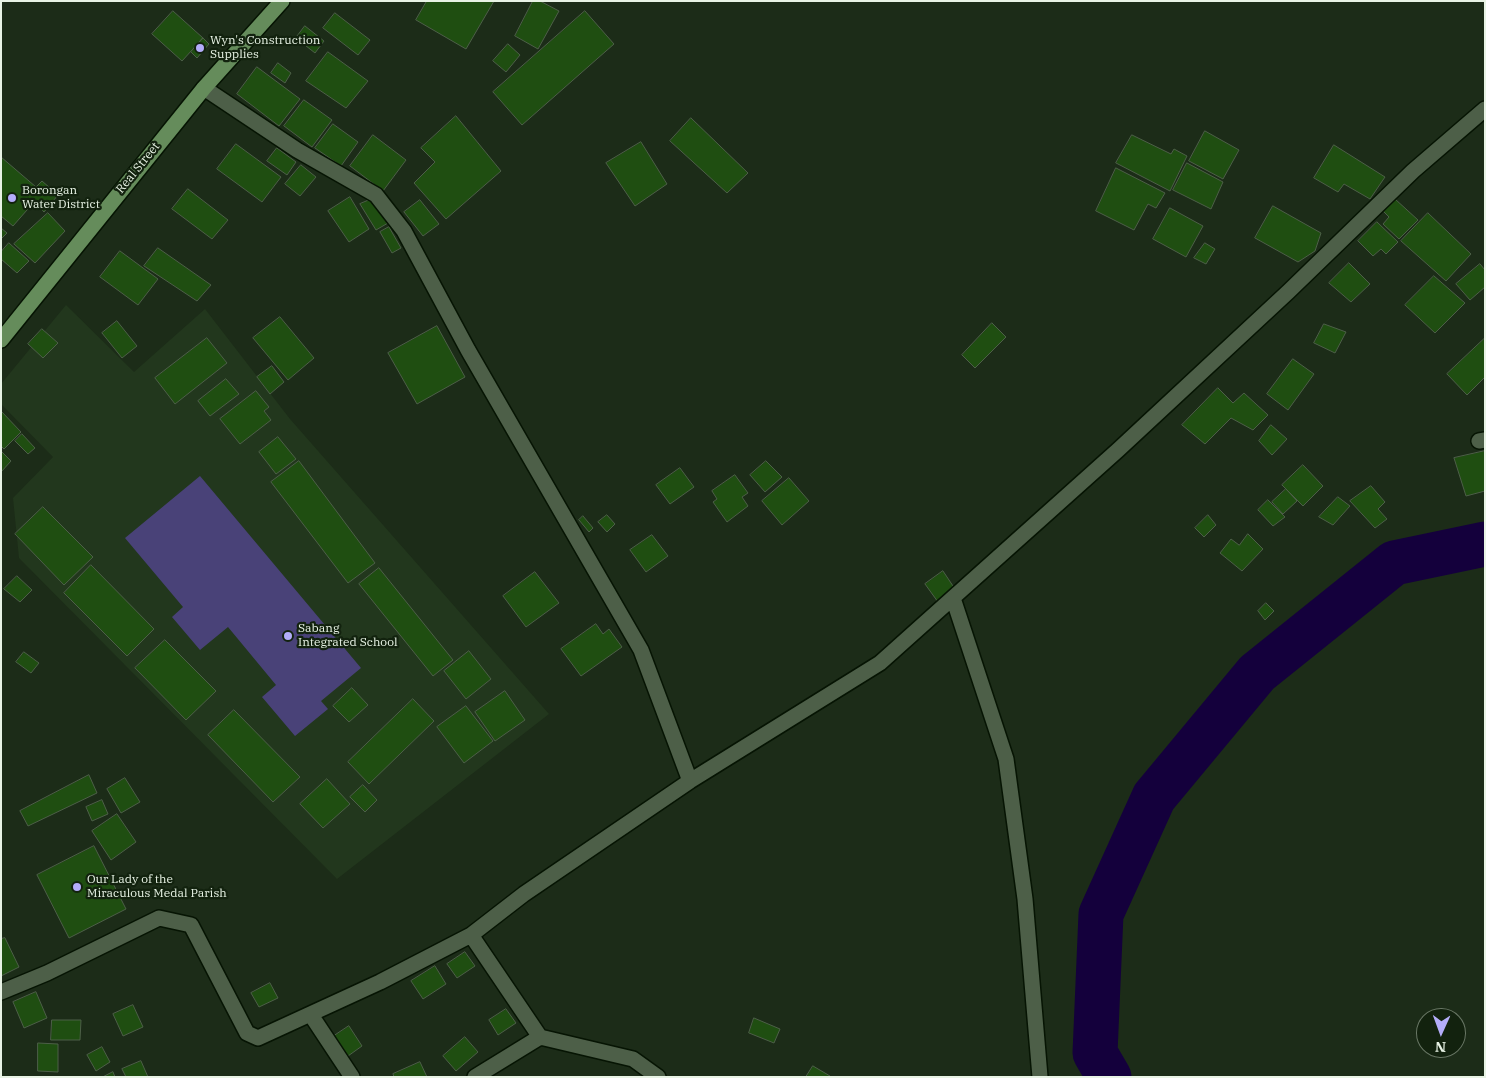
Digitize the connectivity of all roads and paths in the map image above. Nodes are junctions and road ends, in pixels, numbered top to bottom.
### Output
1 (281, 1) edge
2 (204, 88) junction
3 (1485, 109) edge
4 (1, 340) edge
5 (953, 598) junction
6 (690, 781) junction
7 (471, 935) junction
8 (1, 992) edge
9 (311, 1015) junction
10 (540, 1037) junction
11 (352, 1077) edge
12 (475, 1077) edge
13 (658, 1077) edge
14 (1040, 1077) edge

1 - 2 main road, Real Street
2 - 4 main road, Real Street
2 - 6 street
3 - 5 street
5 - 6 street
5 - 14 street
6 - 7 street
7 - 9 street
7 - 10 street
8 - 9 street
9 - 11 street
10 - 12 street
10 - 13 street

